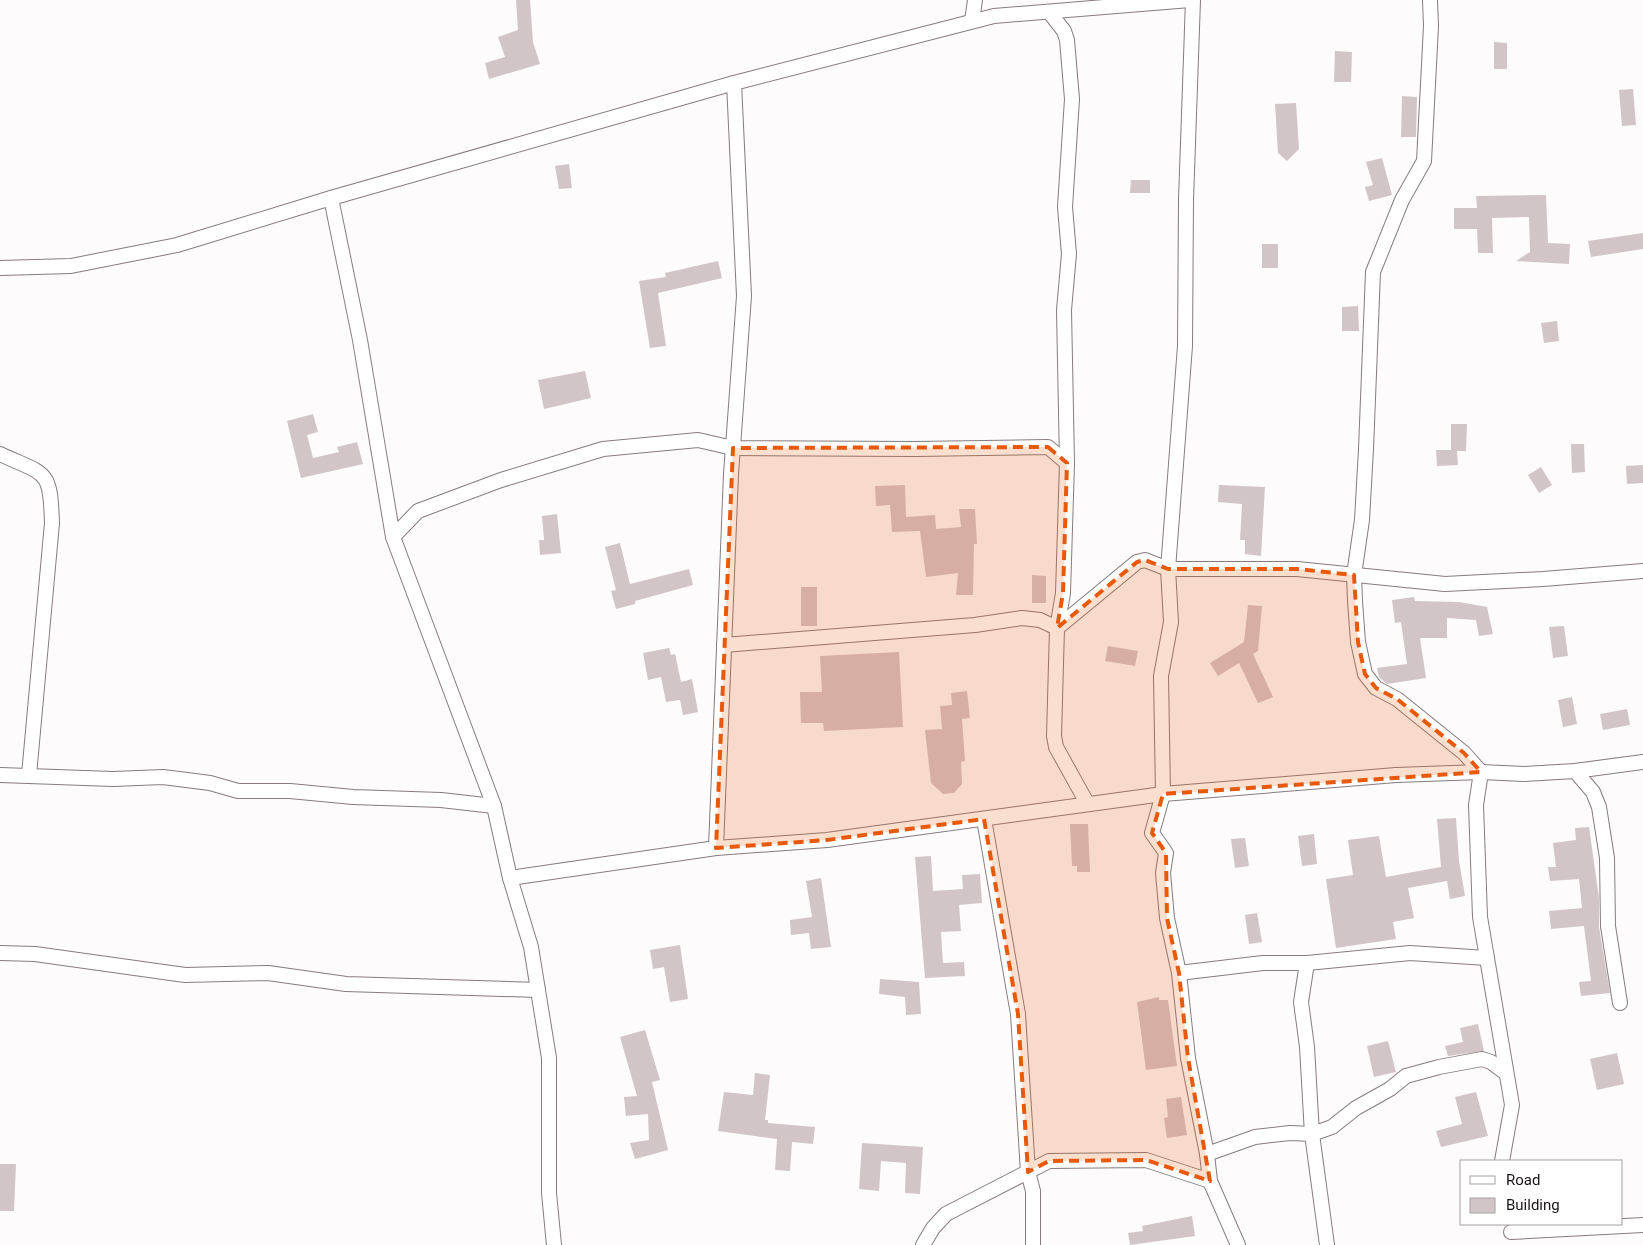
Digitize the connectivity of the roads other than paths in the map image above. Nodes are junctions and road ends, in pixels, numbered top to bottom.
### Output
1 (975, 0) edge
2 (1191, 0) edge
3 (1430, 0) edge
4 (1050, 13) junction
5 (972, 21) junction
6 (734, 83) junction
7 (331, 198) junction
8 (0, 268) edge
9 (733, 448) junction
10 (0, 454) edge
11 (1067, 463) junction
12 (393, 537) junction
13 (1168, 569) junction
14 (1643, 571) edge
15 (1354, 575) junction
16 (1057, 628) junction
17 (724, 645) junction
18 (1643, 762) edge
19 (1574, 771) junction
20 (1481, 772) junction
21 (0, 775) edge
22 (29, 776) junction
23 (1163, 794) junction
24 (1087, 803) junction
25 (494, 806) junction
26 (984, 819) junction
27 (716, 848) junction
28 (510, 878) junction
29 (0, 953) edge
30 (1487, 958) junction
31 (1308, 963) junction
32 (1179, 973) junction
33 (538, 990) junction
34 (1620, 1003) dead end
35 (1506, 1074) junction
36 (1312, 1134) junction
37 (1207, 1154) junction
38 (1502, 1160) edge
39 (1028, 1172) junction
40 (1210, 1181) junction
41 (1642, 1229) edge
42 (1511, 1234) edge
43 (554, 1245) edge
44 (923, 1245) edge
45 (1032, 1245) edge
46 (1238, 1245) edge
47 (1327, 1245) edge

1 - 5 street
2 - 4 street
2 - 13 street
3 - 15 street
4 - 5 street
4 - 11 street
5 - 6 street
6 - 7 street
6 - 9 street
7 - 8 street
7 - 12 street
9 - 11 street
9 - 12 street
9 - 17 street
10 - 22 street
11 - 16 street
12 - 25 street
13 - 15 street
13 - 16 street
13 - 23 street
14 - 15 street
15 - 20 street
16 - 17 street
16 - 24 street
17 - 27 street
18 - 19 street
19 - 20 street
19 - 34 street
20 - 23 street
20 - 30 street
21 - 22 street
22 - 25 street
23 - 24 street
23 - 32 street
24 - 26 street
25 - 28 street
26 - 27 street
26 - 39 street
27 - 28 street
28 - 33 street
29 - 33 street
30 - 31 street
30 - 35 street
31 - 32 street
31 - 36 street
32 - 37 street
33 - 43 street
35 - 36 street
35 - 38 street
36 - 37 street
36 - 47 street
37 - 40 street
39 - 40 street
39 - 44 street
39 - 45 street
40 - 46 street
41 - 42 street

